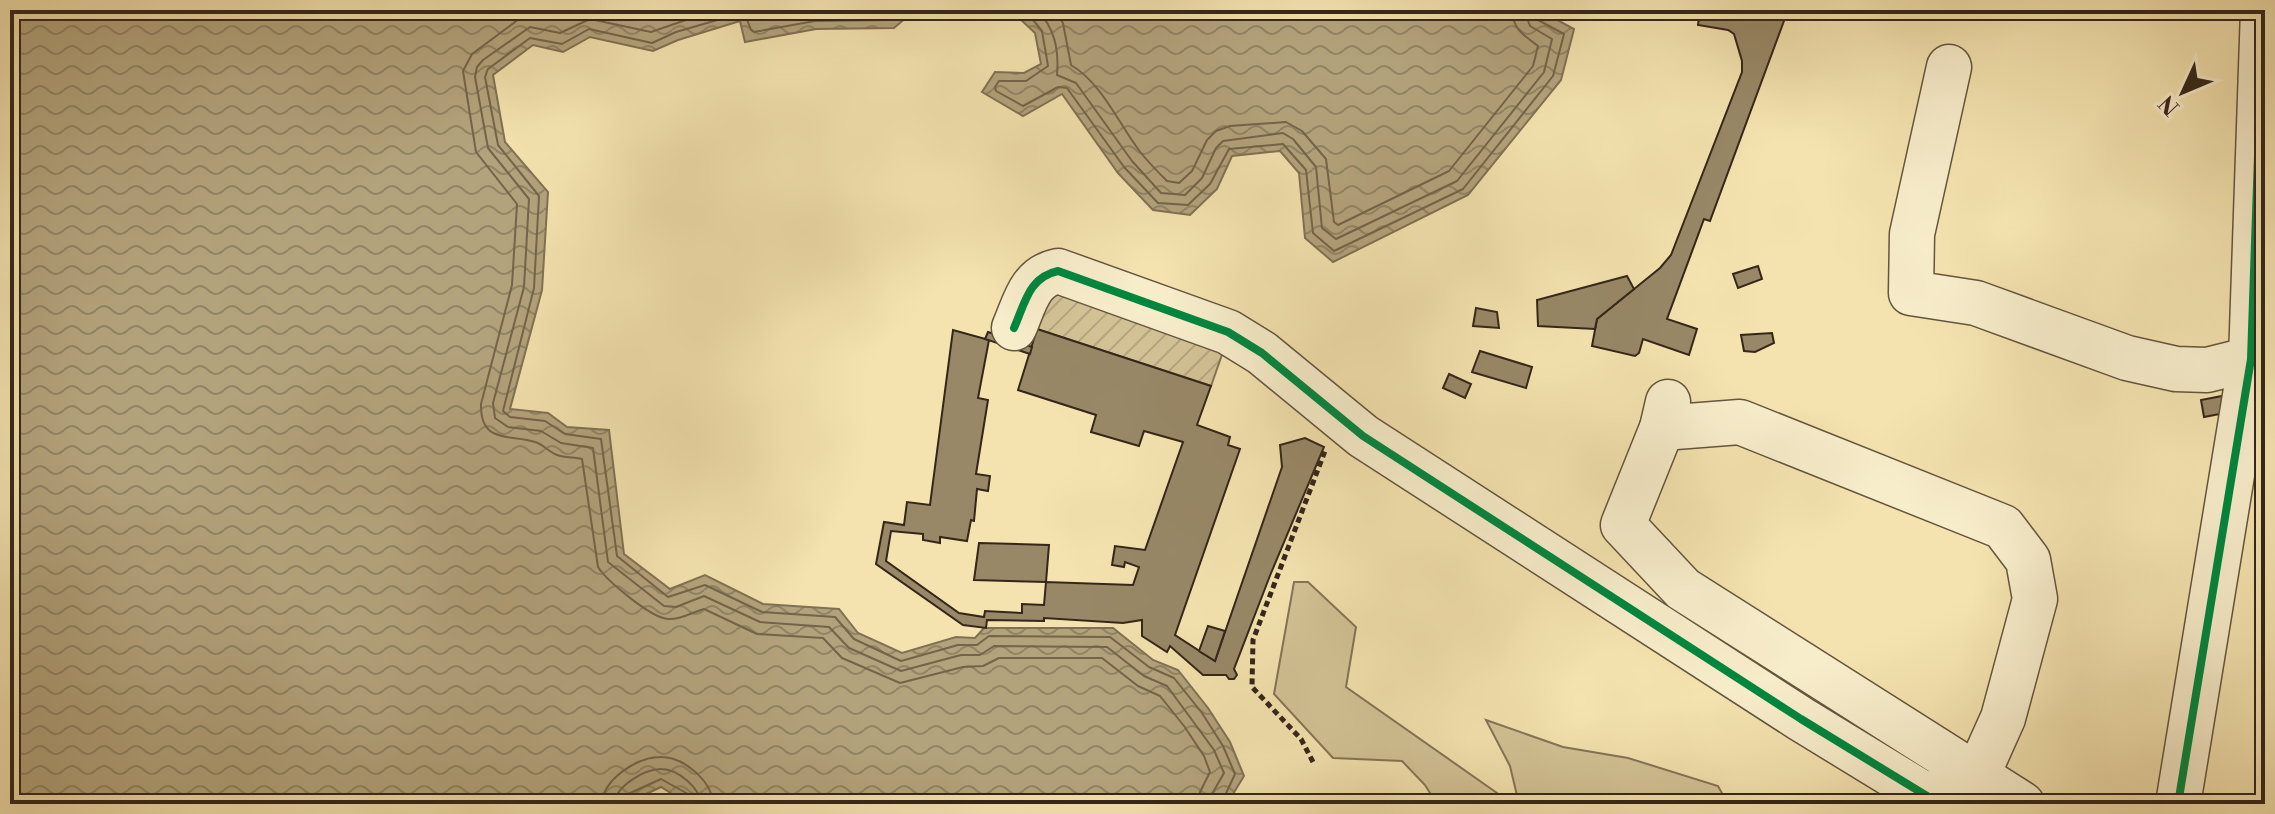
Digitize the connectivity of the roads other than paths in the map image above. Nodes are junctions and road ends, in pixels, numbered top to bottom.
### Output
1 (2263, 10) edge
2 (1949, 67) dead end
3 (1014, 328) dead end
4 (2251, 359) junction
5 (1977, 776) junction
6 (1933, 800) edge
7 (2022, 804) edge
8 (2178, 804) edge

1 - 4 street
2 - 4 street
3 - 6 street
4 - 8 street
5 - 5 street
5 - 6 street
5 - 7 street

